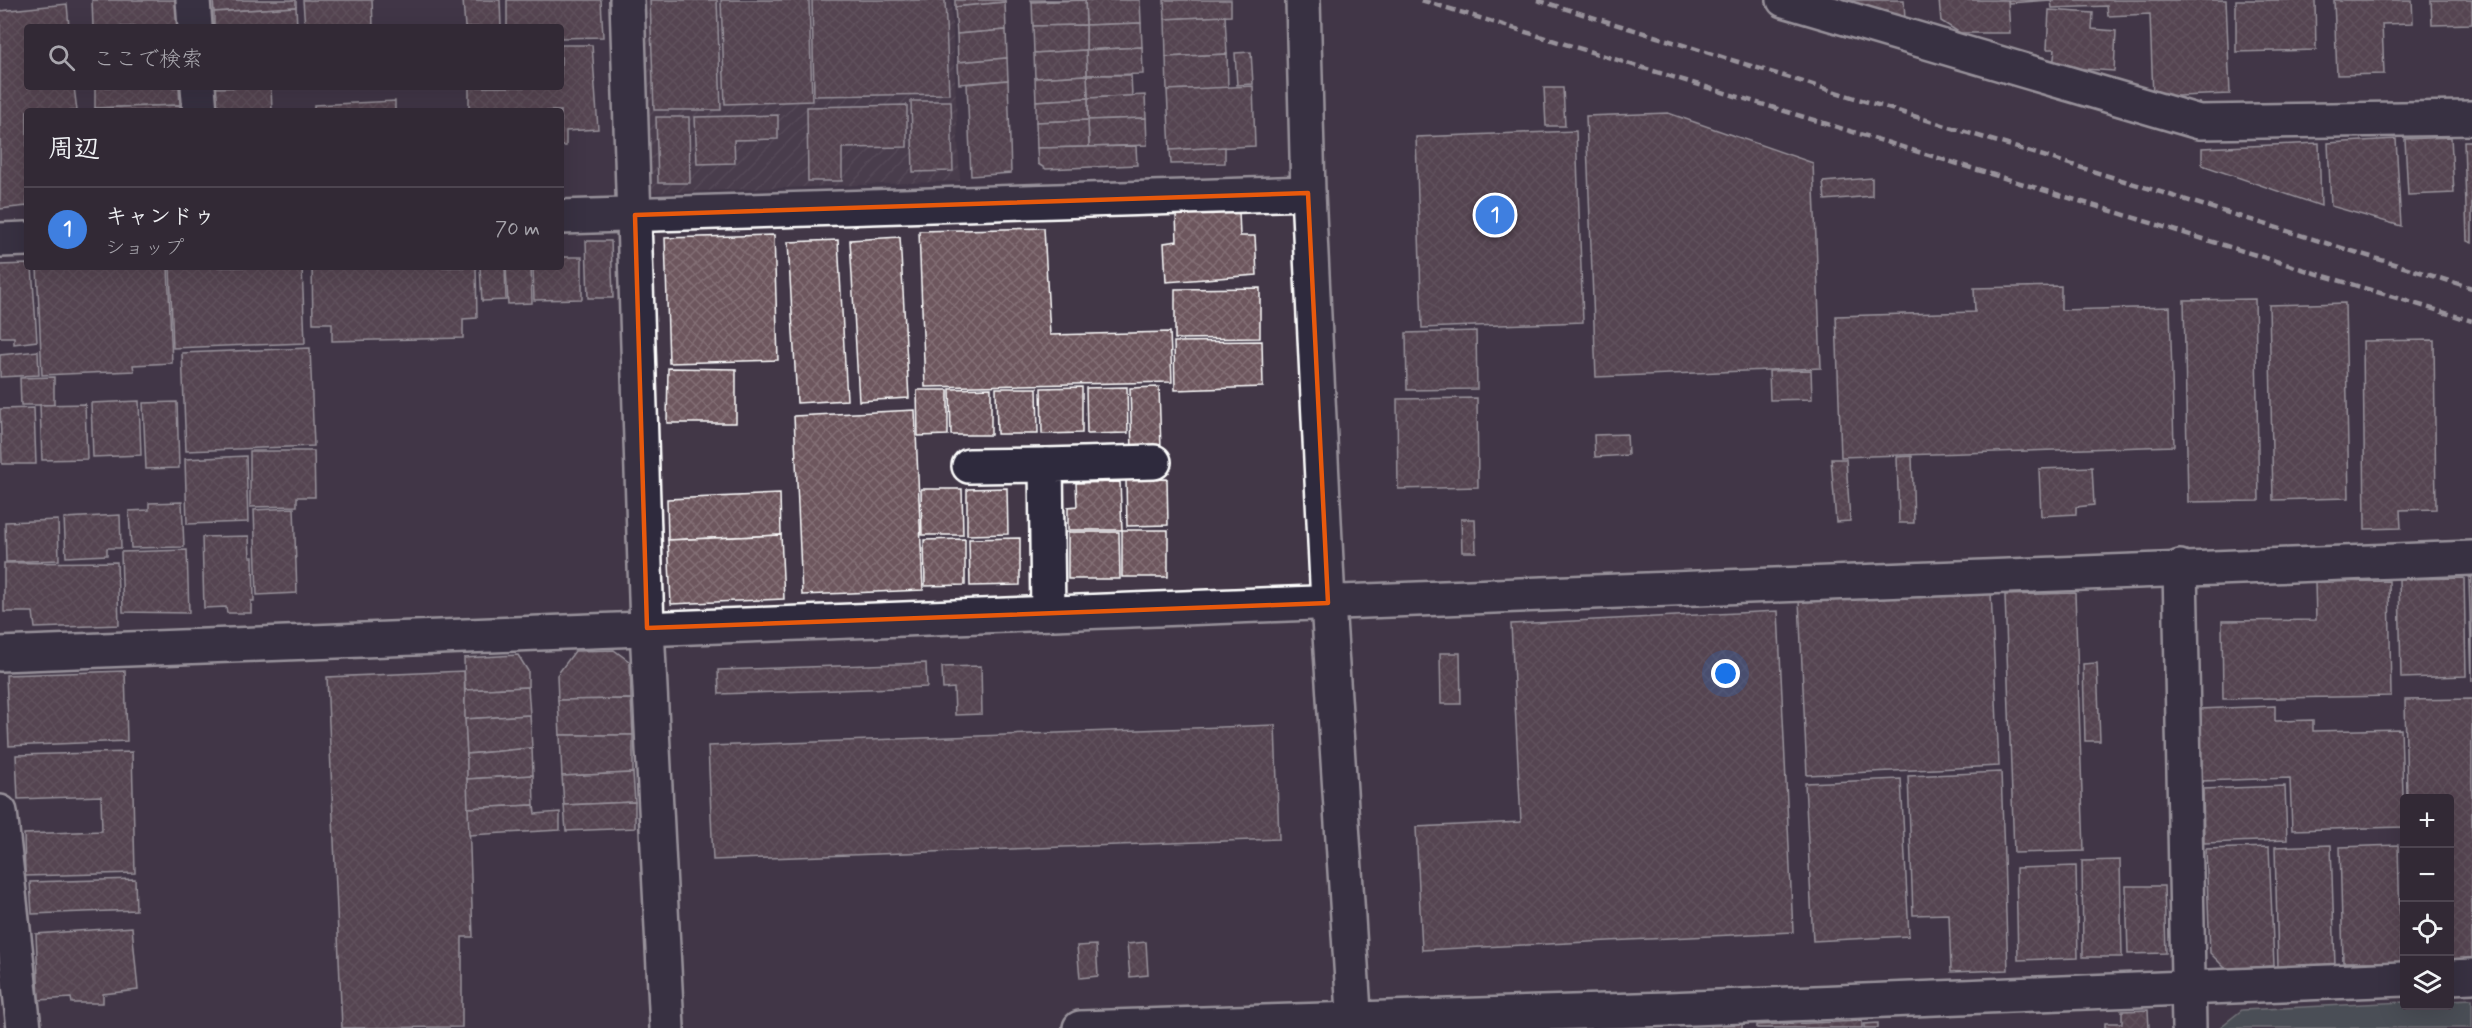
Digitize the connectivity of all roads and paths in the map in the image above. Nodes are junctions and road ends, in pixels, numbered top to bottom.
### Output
1 (194, 0) edge
2 (627, 0) edge
3 (1303, 0) edge
4 (1784, 0) edge
5 (195, 24) edge
6 (198, 90) edge
7 (200, 108) edge
8 (2472, 118) edge
9 (1308, 194) junction
10 (635, 214) junction
11 (564, 218) edge
12 (24, 239) edge
13 (0, 240) edge
14 (1154, 462) dead end
15 (1046, 465) junction
16 (969, 466) dead end
17 (2472, 558) edge
18 (2180, 567) junction
19 (1328, 603) junction
20 (1048, 613) junction
21 (647, 628) junction
22 (0, 654) edge
23 (0, 812) edge
24 (2472, 976) edge
25 (2454, 977) edge
26 (2400, 979) edge
27 (2187, 987) junction
28 (1668, 1019) edge
29 (1355, 1023) edge
30 (24, 1028) edge
31 (667, 1028) edge
32 (1080, 1028) edge
33 (2189, 1028) edge

1 - 5 street
2 - 10 street
3 - 9 street
4 - 8 street
6 - 7 street
9 - 10 street
9 - 19 street
10 - 11 street
10 - 21 street
12 - 13 street
14 - 15 street
15 - 16 street
15 - 20 street
17 - 18 street
18 - 19 street
18 - 27 street
19 - 20 street
19 - 29 street
20 - 21 street
21 - 22 street
21 - 31 street
23 - 30 street
24 - 25 street
26 - 27 street
27 - 28 street
27 - 33 street
28 - 29 street
29 - 32 street

